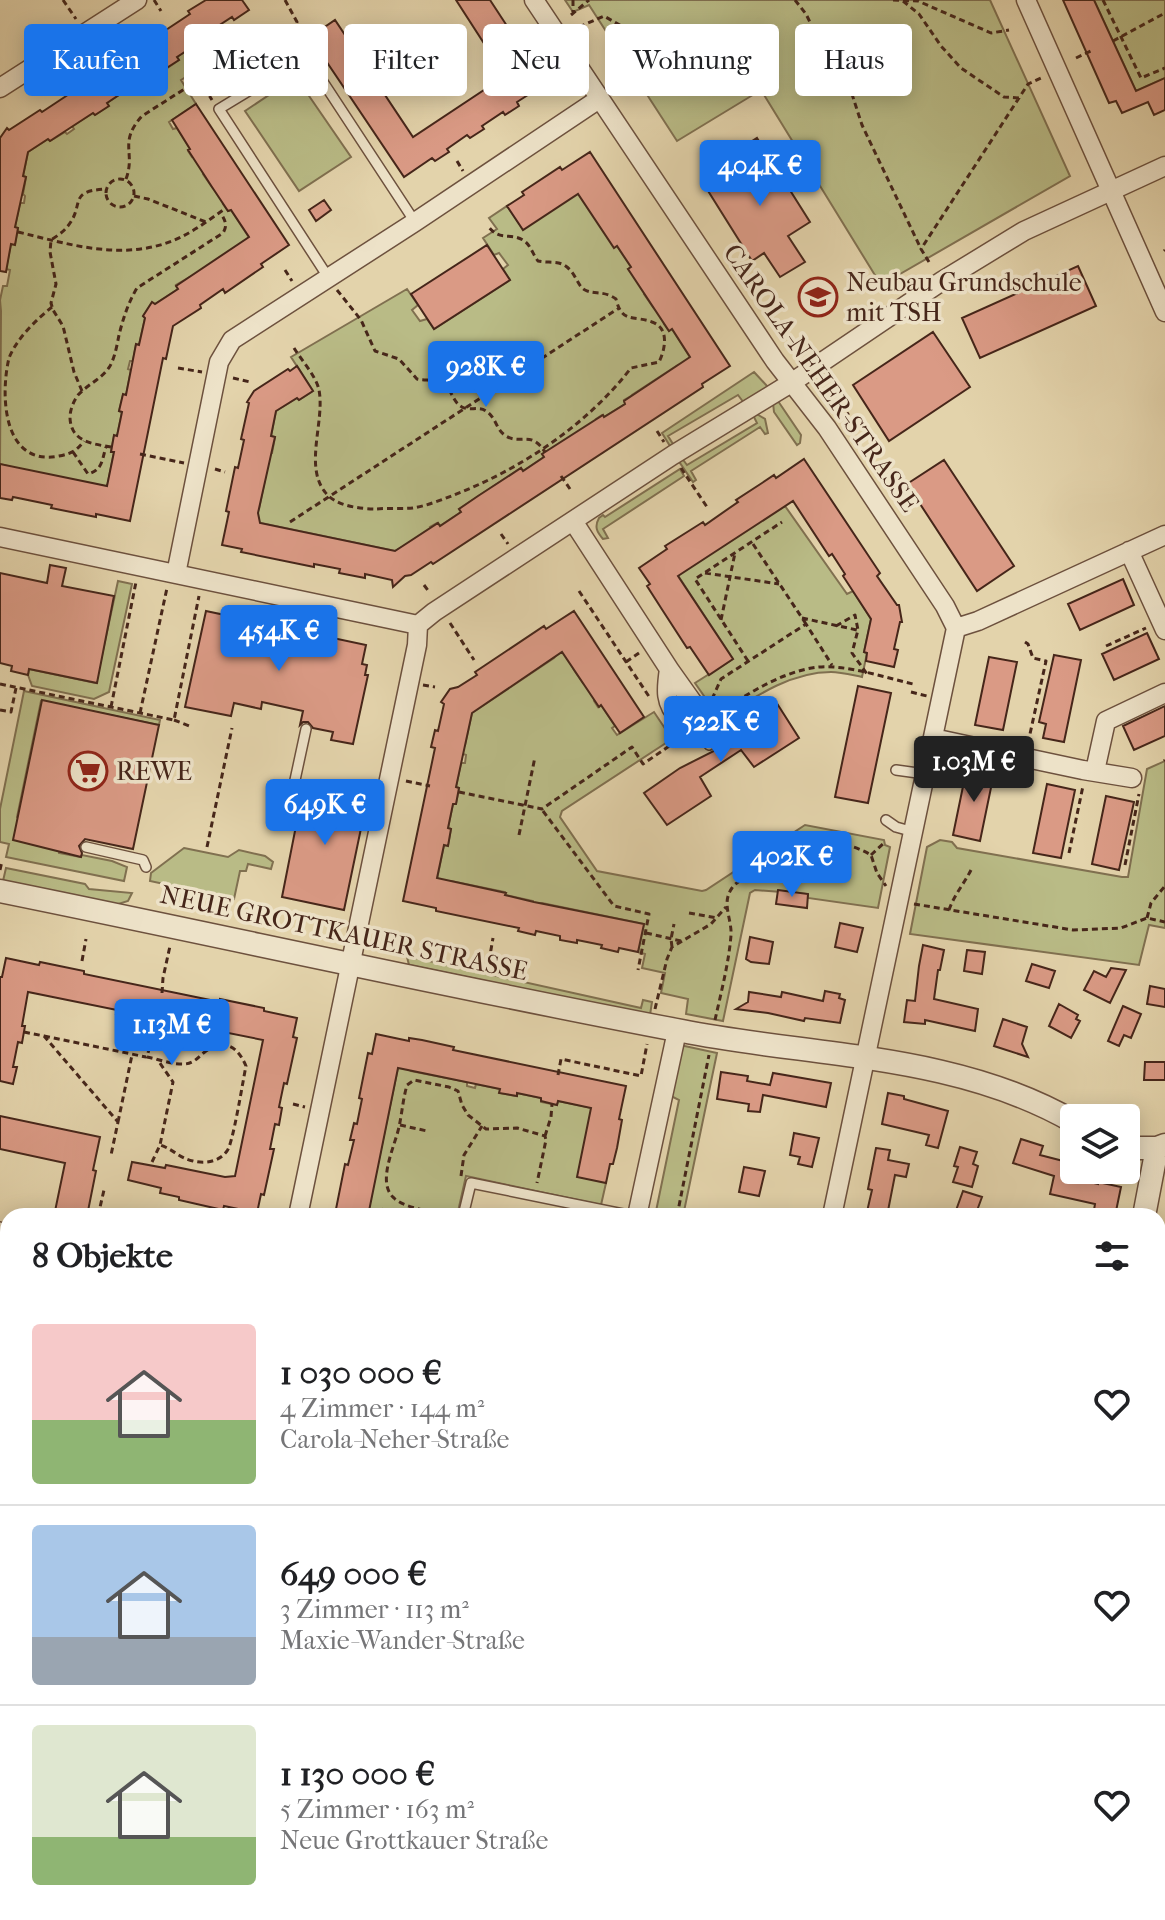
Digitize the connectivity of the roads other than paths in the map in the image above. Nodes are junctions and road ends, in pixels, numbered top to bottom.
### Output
1 (137, 0) edge
2 (534, 0) edge
3 (1026, 0) edge
4 (0, 88) edge
5 (599, 99) junction
6 (1165, 166) edge
7 (1111, 190) junction
8 (415, 222) junction
9 (328, 277) junction
10 (1165, 312) edge
11 (791, 383) junction
12 (573, 521) junction
13 (1165, 535) edge
14 (0, 537) edge
15 (1129, 551) junction
16 (172, 580) junction
17 (418, 625) junction
18 (1163, 626) edge
19 (956, 628) junction
20 (1165, 693) edge
21 (695, 722) joint
22 (306, 729) dead end
23 (933, 738) junction
24 (709, 745) dead end
25 (896, 770) dead end
26 (1091, 771) junction
27 (925, 774) junction
28 (1132, 778) road end
29 (295, 780) dead end
30 (886, 820) dead end
31 (914, 832) junction
32 (86, 847) dead end
33 (146, 867) dead end
34 (0, 891) edge
35 (351, 963) junction
36 (677, 1031) junction
37 (866, 1058) junction
38 (1060, 1115) edge
39 (1161, 1147) edge
40 (1140, 1148) edge
41 (300, 1208) edge
42 (465, 1208) edge
43 (593, 1208) edge
44 (634, 1208) edge
45 (834, 1208) edge
46 (1146, 1208) edge

1 - 4 street
2 - 5 street, CAROLA-NEHER-STRASSE
3 - 7 street
5 - 8 street
5 - 11 street, CAROLA-NEHER-STRASSE
6 - 7 street
7 - 10 street
7 - 11 street
8 - 9 street
8 - 9 lane
9 - 16 street
11 - 12 street
11 - 19 street, CAROLA-NEHER-STRASSE
12 - 17 street
12 - 21 street
13 - 15 street
14 - 16 street
15 - 18 street
15 - 19 street
16 - 17 street
17 - 35 street
19 - 23 street
20 - 26 street
21 - 24 lane
22 - 29 lane
23 - 26 street
23 - 27 street
25 - 27 lane
26 - 28 street
27 - 31 street
30 - 31 lane
31 - 37 street
32 - 33 lane
34 - 35 street, NEUE GROTTKAUER STRASSE
35 - 36 street, NEUE GROTTKAUER STRASSE
35 - 41 street
36 - 37 street, NEUE GROTTKAUER STRASSE
36 - 44 street
37 - 38 street, NEUE GROTTKAUER STRASSE
37 - 45 street
39 - 40 street
39 - 46 street
42 - 43 lane

